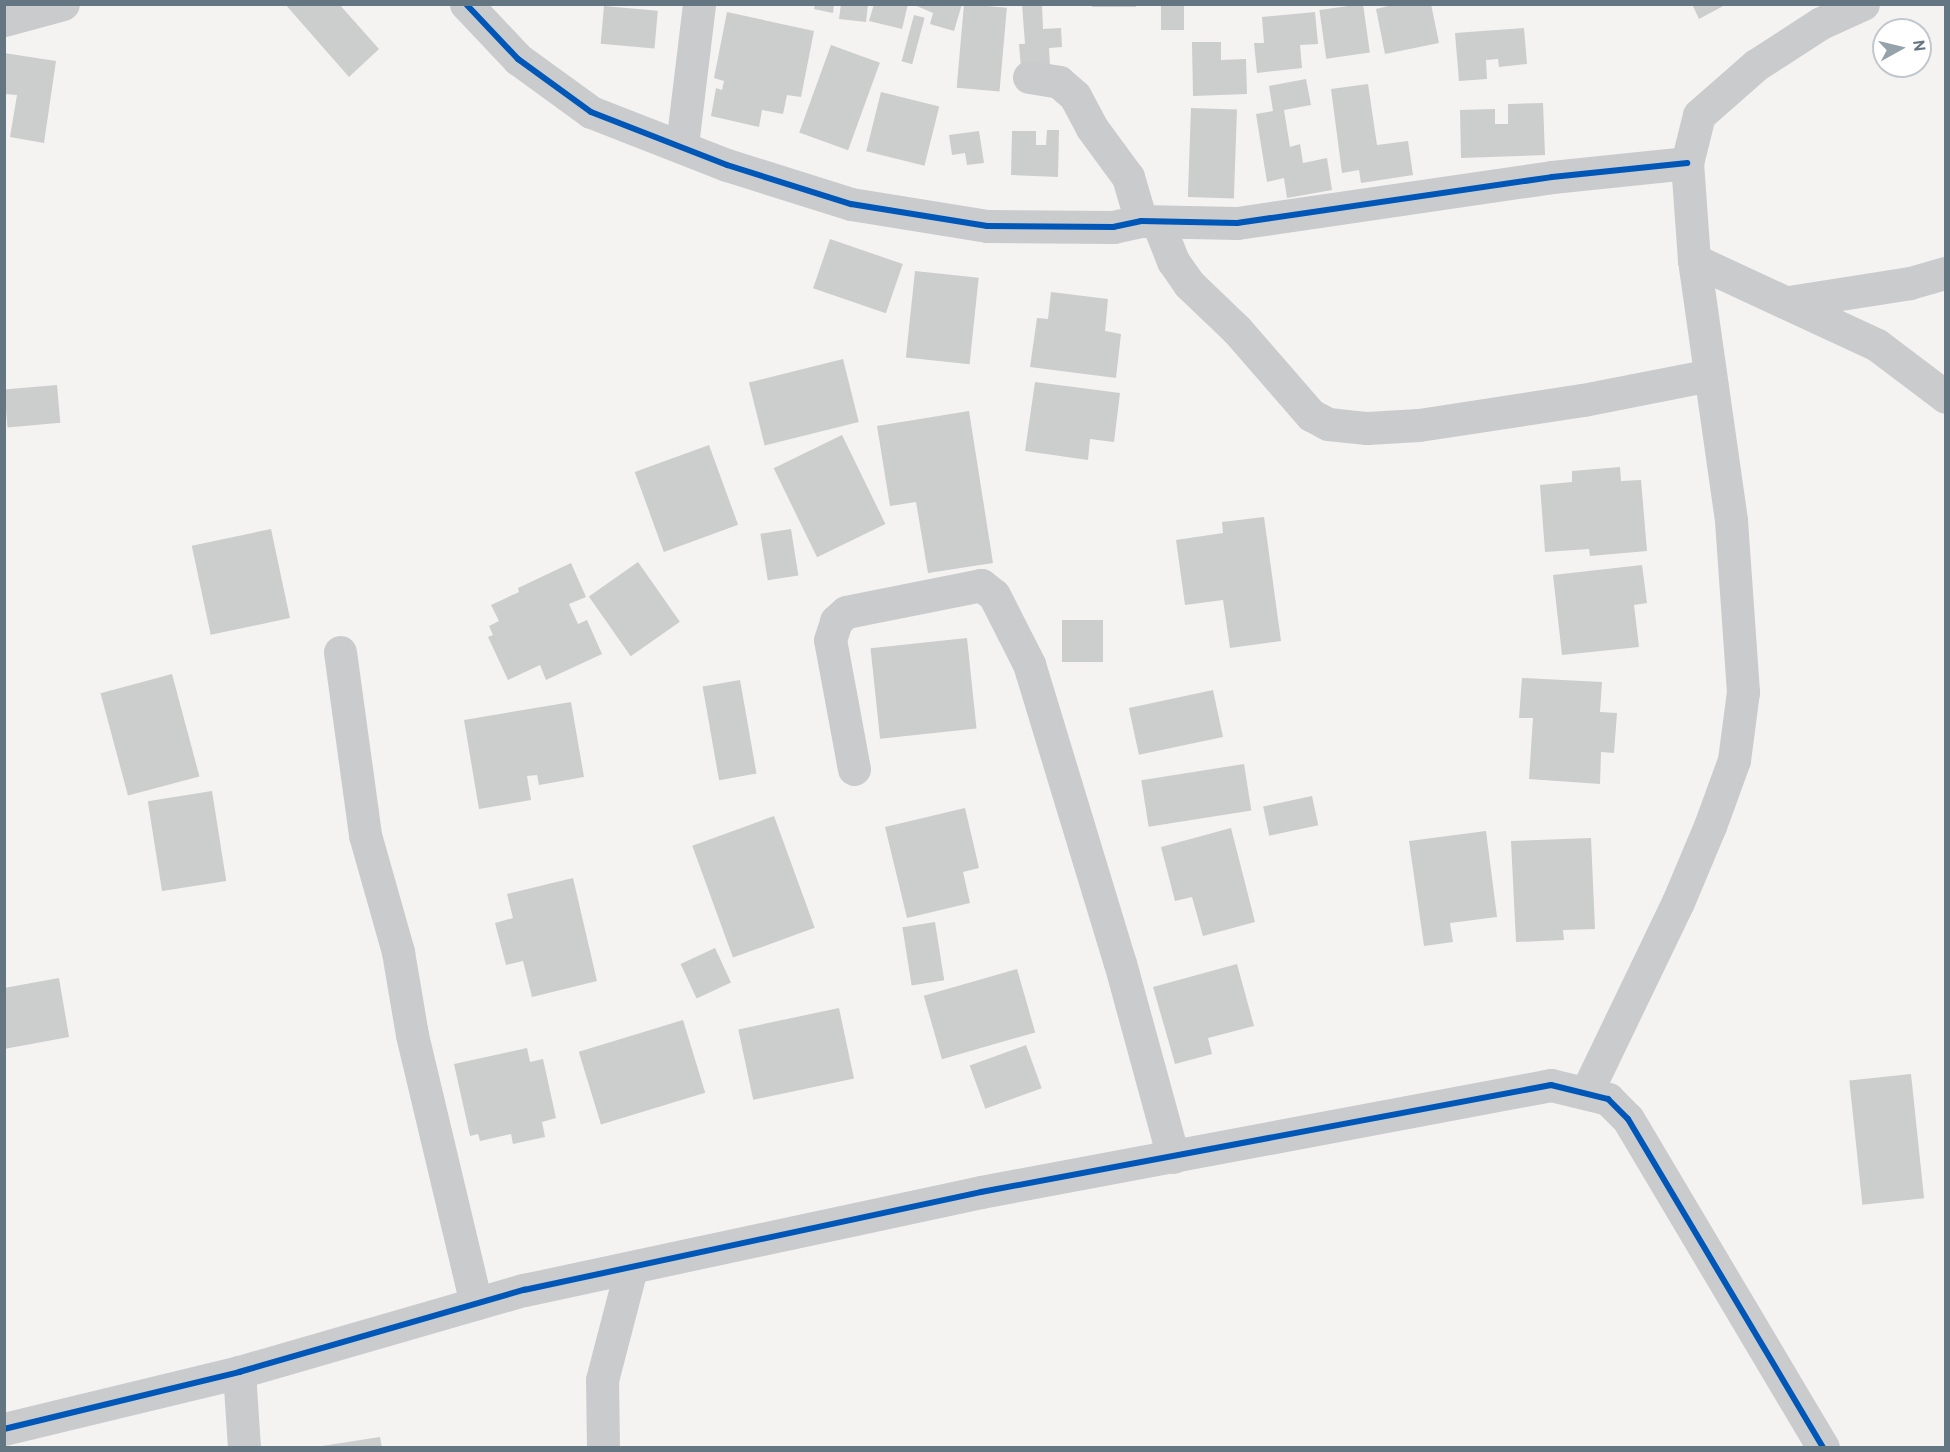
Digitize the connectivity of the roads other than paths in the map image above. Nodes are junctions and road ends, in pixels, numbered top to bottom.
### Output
1 (63, 4) edge
2 (466, 4) edge
3 (699, 4) edge
4 (1863, 4) edge
5 (4, 20) edge
6 (1029, 77) dead end
7 (682, 145) junction
8 (1687, 163) junction
9 (1149, 222) junction
10 (1694, 260) junction
11 (1946, 273) edge
12 (1789, 302) junction
13 (1710, 375) junction
14 (1946, 397) edge
15 (340, 651) dead end
16 (854, 769) dead end
17 (1587, 1091) junction
18 (1173, 1157) junction
19 (631, 1269) junction
20 (476, 1303) junction
21 (239, 1371) junction
22 (4, 1429) edge
23 (244, 1448) edge
24 (603, 1448) edge
25 (1823, 1448) edge

1 - 5 street
2 - 7 street
3 - 7 street
4 - 8 street
6 - 9 street
7 - 9 street
8 - 9 street
8 - 10 street
9 - 13 street
10 - 12 street
10 - 13 street
11 - 12 street
12 - 14 street
13 - 17 street
15 - 20 street
16 - 18 street
17 - 18 street
17 - 25 street
18 - 19 street
19 - 20 street
19 - 24 street
20 - 21 street
21 - 22 street
21 - 23 street

